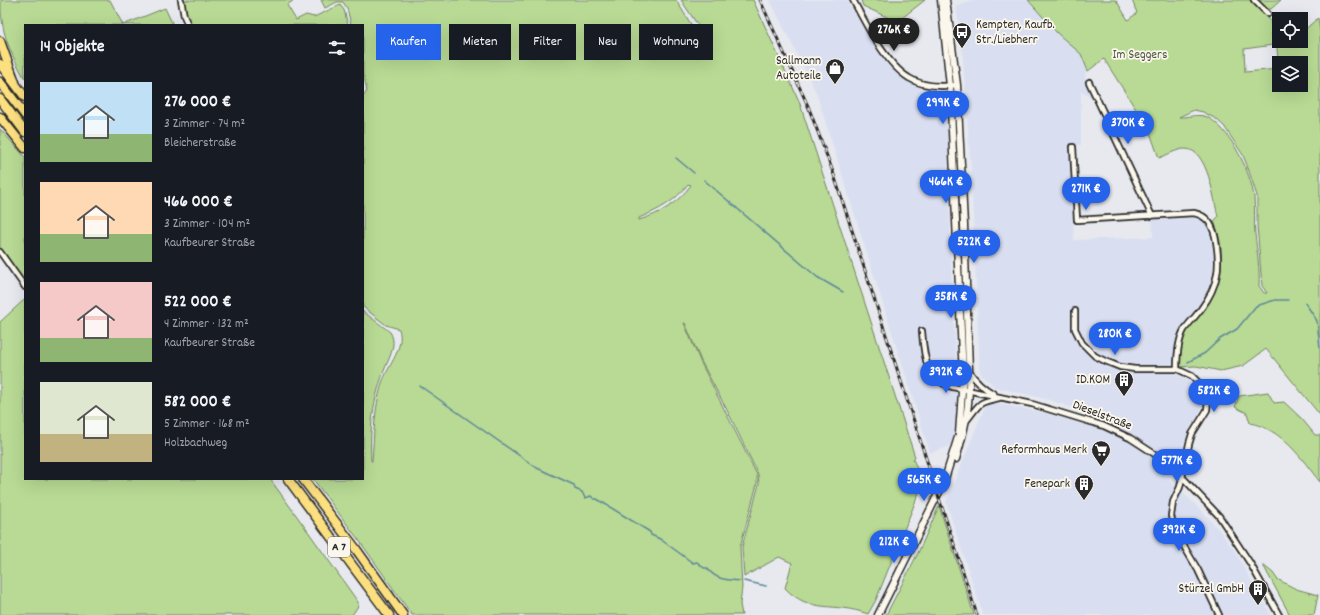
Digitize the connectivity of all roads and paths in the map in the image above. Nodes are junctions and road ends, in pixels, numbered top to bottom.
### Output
1 (181, 0) edge
2 (853, 0) edge
3 (941, 0) edge
4 (946, 0) edge
5 (1254, 0) edge
6 (1268, 14) dead end
7 (188, 24) edge
8 (0, 41) edge
9 (0, 64) edge
10 (0, 82) edge
11 (1089, 82) dead end
12 (16, 85) junction
13 (957, 85) junction
14 (950, 86) junction
15 (24, 96) edge
16 (0, 99) edge
17 (24, 114) edge
18 (0, 117) edge
19 (24, 131) edge
20 (24, 147) edge
21 (1073, 147) dead end
22 (1152, 216) junction
23 (0, 252) edge
24 (24, 287) edge
25 (1075, 311) dead end
26 (922, 331) dead end
27 (1176, 369) junction
28 (969, 370) junction
29 (966, 390) junction
30 (1001, 397) junction
31 (967, 420) junction
32 (1182, 476) junction
33 (289, 480) edge
34 (304, 480) edge
35 (944, 482) junction
36 (389, 615) edge
37 (403, 615) edge
38 (878, 615) edge
39 (1220, 615) edge
40 (1279, 615) edge

1 - 7 street
2 - 14 street
3 - 14 main road
4 - 13 main road
5 - 6 street
8 - 12 highway
9 - 12 highway
10 - 17 highway
11 - 22 street
12 - 15 highway
13 - 14 street
13 - 28 main road
14 - 29 main road
16 - 19 highway
18 - 20 highway
21 - 22 street
22 - 27 street
23 - 24 street
25 - 27 street
26 - 29 street, Dieselstraße
27 - 32 street
28 - 29 main road
28 - 30 street, Dieselstraße
29 - 30 street, Dieselstraße
29 - 31 main road
29 - 35 main road
30 - 31 street, Dieselstraße
30 - 32 street, Dieselstraße
31 - 35 main road
32 - 39 street
32 - 40 street, Dieselstraße
33 - 36 highway, A 7
34 - 37 highway, A 7
35 - 38 main road

